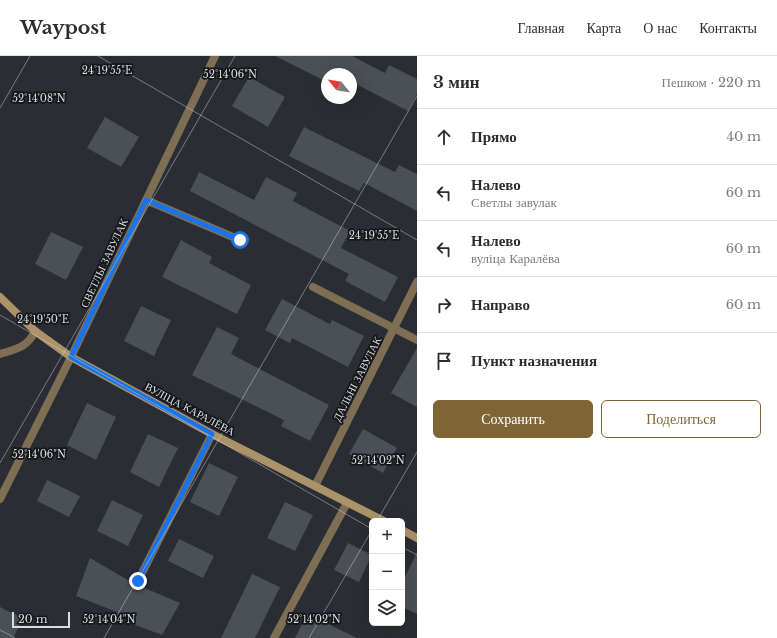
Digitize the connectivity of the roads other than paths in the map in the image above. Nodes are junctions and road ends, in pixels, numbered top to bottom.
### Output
1 (215, 56) edge
2 (146, 200) junction
3 (240, 240) dead end
4 (417, 282) edge
5 (313, 287) dead end
6 (0, 297) edge
7 (395, 329) junction
8 (34, 331) junction
9 (417, 340) edge
10 (0, 354) edge
11 (71, 357) junction
12 (212, 434) junction
13 (315, 486) junction
14 (0, 499) edge
15 (347, 503) junction
16 (378, 518) edge
17 (405, 532) edge
18 (417, 538) edge
19 (138, 581) dead end
20 (274, 638) edge

1 - 2 street, СВЕТЛЫ ЗАВУЛАК
2 - 3 street
2 - 11 street, СВЕТЛЫ ЗАВУЛАК
4 - 7 street, ДАЛЬНІ ЗАВУЛАК
5 - 7 street
6 - 8 main road, ВУЛІЦА КАРАЛЁВА
7 - 9 street
7 - 13 street, ДАЛЬНІ ЗАВУЛАК
8 - 10 street
8 - 11 main road, ВУЛІЦА КАРАЛЁВА
11 - 12 main road, ВУЛІЦА КАРАЛЁВА
11 - 14 street, СВЕТЛЫ ЗАВУЛАК
12 - 13 main road, ВУЛІЦА КАРАЛЁВА
12 - 19 street
13 - 15 main road, ВУЛІЦА КАРАЛЁВА
15 - 16 main road, ВУЛІЦА КАРАЛЁВА
15 - 20 street
17 - 18 main road

